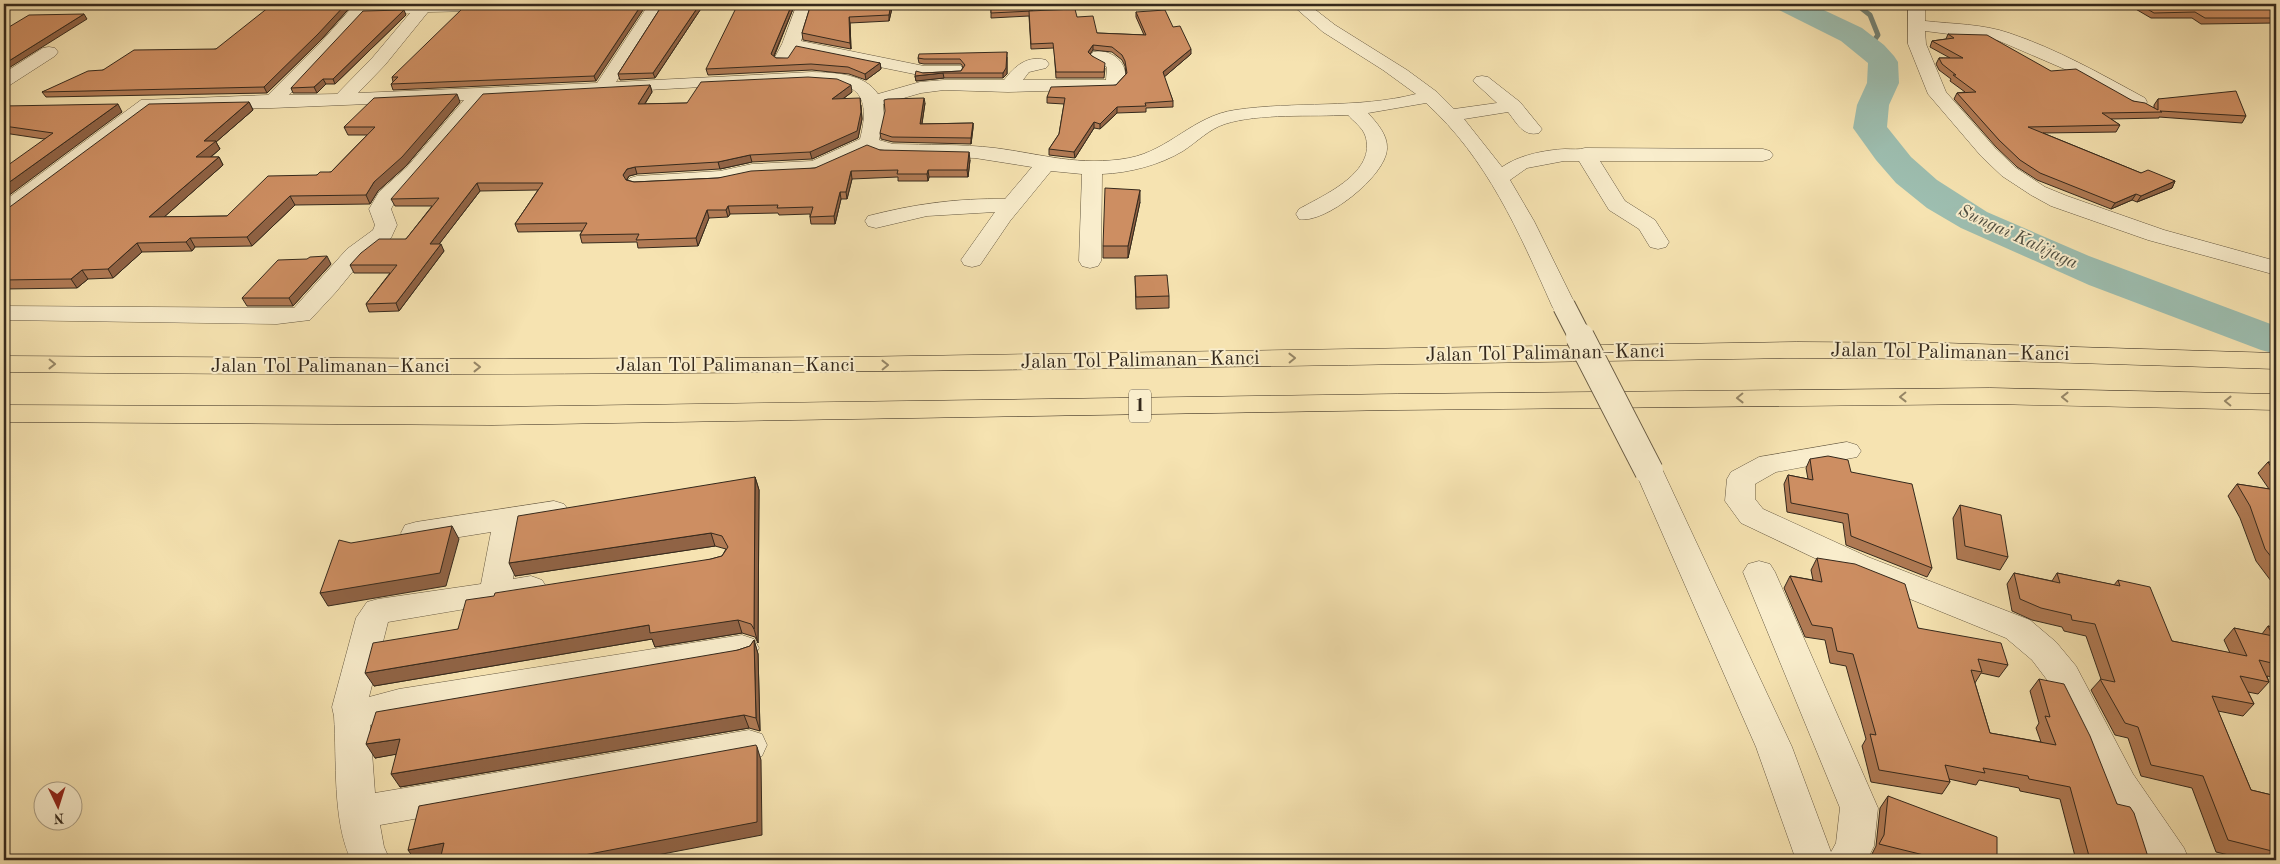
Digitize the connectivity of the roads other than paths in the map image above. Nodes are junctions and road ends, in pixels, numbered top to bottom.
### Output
1 (571, 4) edge
2 (657, 4) edge
3 (805, 4) edge
4 (1299, 4) edge
5 (1917, 4) edge
6 (1949, 4) edge
7 (361, 6) edge
8 (423, 8) junction
9 (1917, 25) junction
10 (791, 44) junction
11 (49, 52) dead end
12 (1098, 56) dead end
13 (1040, 64) dead end
14 (983, 69) edge
15 (773, 78) junction
16 (4, 81) edge
17 (1482, 81) dead end
18 (1008, 86) junction
19 (603, 88) junction
20 (480, 93) junction
21 (413, 96) junction
22 (1430, 96) junction
23 (342, 99) junction
24 (272, 102) junction
25 (873, 102) junction
26 (2138, 102) edge
27 (119, 104) edge
28 (148, 104) junction
29 (1513, 106) junction
30 (1353, 109) junction
31 (397, 114) edge
32 (1451, 114) junction
33 (1532, 129) dead end
34 (869, 142) junction
35 (1585, 154) junction
36 (1762, 155) dead end
37 (1045, 165) junction
38 (1092, 170) junction
39 (1499, 178) junction
40 (637, 182) edge
41 (1012, 206) junction
42 (4, 211) edge
43 (1306, 214) dead end
44 (876, 221) dead end
45 (1658, 242) dead end
46 (972, 260) dead end
47 (1090, 261) dead end
48 (2276, 268) edge
49 (4, 313) edge
50 (2276, 361) edge
51 (4, 364) edge
52 (2276, 402) edge
53 (4, 414) edge
54 (1847, 451) dead end
55 (584, 506) edge
56 (508, 519) junction
57 (386, 538) edge
58 (1759, 572) dead end
59 (562, 583) edge
60 (495, 593) junction
61 (742, 648) edge
62 (352, 716) junction
63 (750, 745) edge
64 (358, 812) junction
65 (371, 860) edge
66 (1815, 860) edge
67 (1847, 860) edge
68 (2170, 860) edge

1 - 8 street
2 - 19 street
3 - 10 street
4 - 22 street
5 - 6 street
5 - 9 street
7 - 8 street
7 - 24 street
8 - 23 street
9 - 26 street
9 - 48 street
10 - 14 street
10 - 15 street
11 - 16 street
12 - 18 street
13 - 18 street
15 - 19 street
15 - 25 street
17 - 29 street
18 - 25 street
19 - 20 street
20 - 21 street
20 - 49 street
21 - 23 street
21 - 31 street
22 - 30 street
22 - 32 street
23 - 24 street
24 - 28 street
25 - 34 street
27 - 28 street
28 - 42 street
29 - 32 street
29 - 33 street
30 - 38 street
30 - 43 street
32 - 39 street
34 - 37 street
34 - 40 street
35 - 36 street
35 - 39 street
35 - 45 street
37 - 38 street
37 - 41 street
38 - 47 street
39 - 66 street, bridge
41 - 44 street
41 - 46 street
51 -> 50 highway, Jalan Tol Palimanan–Kanci / 1
52 -> 53 highway, Jalan Tol Palimanan–Kanci / 1
54 - 68 street
55 - 56 street
56 - 57 street
56 - 60 street
58 - 67 street
59 - 60 street
60 - 62 street
61 - 62 street
62 - 64 street
63 - 64 street
64 - 65 street

